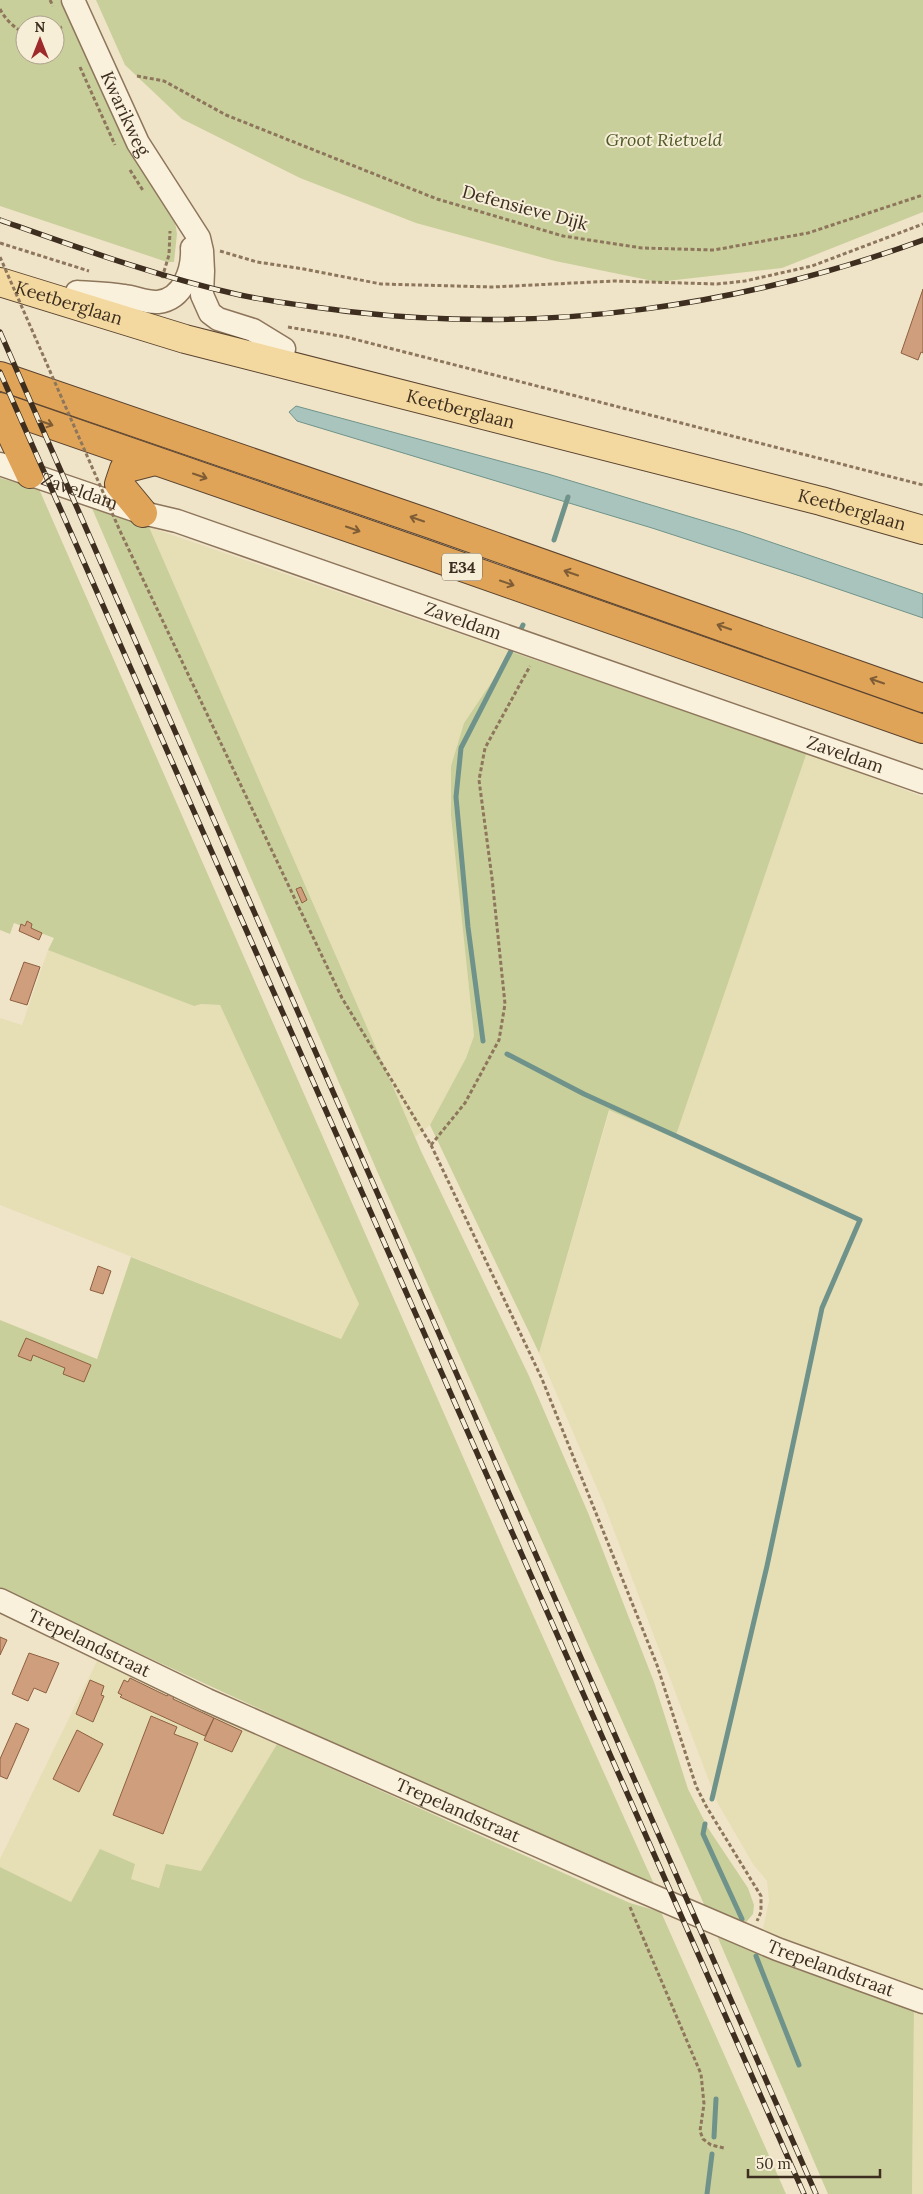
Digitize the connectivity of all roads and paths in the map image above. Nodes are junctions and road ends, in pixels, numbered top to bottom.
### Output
1 (73, 0) edge
2 (0, 9) edge
3 (15, 27) edge
4 (137, 76) dead end
5 (923, 195) edge
6 (188, 221) junction
7 (923, 224) edge
8 (170, 242) dead end
9 (0, 243) edge
10 (201, 245) junction
11 (0, 257) edge
12 (0, 267) edge
13 (0, 282) edge
14 (85, 282) junction
15 (180, 289) junction
16 (282, 337) junction
17 (0, 376) edge
18 (0, 409) edge
19 (155, 461) junction
20 (0, 464) edge
21 (30, 474) junction
22 (923, 485) edge
23 (923, 512) edge
24 (143, 513) junction
25 (923, 530) edge
26 (540, 648) junction
27 (923, 698) edge
28 (923, 730) edge
29 (923, 782) edge
30 (431, 1145) junction
31 (0, 1600) edge
32 (632, 1887) junction
33 (750, 1938) junction
34 (923, 2002) edge
35 (724, 2148) dead end

1 - 6 street, Kwarikweg
2 - 3 path
4 - 5 path, Defensieve Dijk
6 - 10 street, Kwarikweg
6 - 15 street, Kwarikweg
7 - 10 path
8 - 15 path
9 - 14 path
10 - 16 street, Kwarikweg
11 - 30 path, bridge
12 - 14 main road, Keetberglaan
13 - 25 main road, Keetberglaan
14 - 15 street
14 - 16 main road, Keetberglaan
16 - 22 path
16 - 23 main road, Keetberglaan
27 -> 17 highway, E34
18 -> 19 highway, E34
18 - 21 highway
19 - 24 highway
19 -> 28 highway, E34
20 - 21 street, Zaveldam
21 - 24 street, Zaveldam
24 - 26 street, Zaveldam
26 - 29 street, Zaveldam
26 - 30 path
30 - 33 path
31 - 32 street, Trepelandstraat
32 - 33 street, Trepelandstraat
32 - 35 path
33 - 34 street, Trepelandstraat

